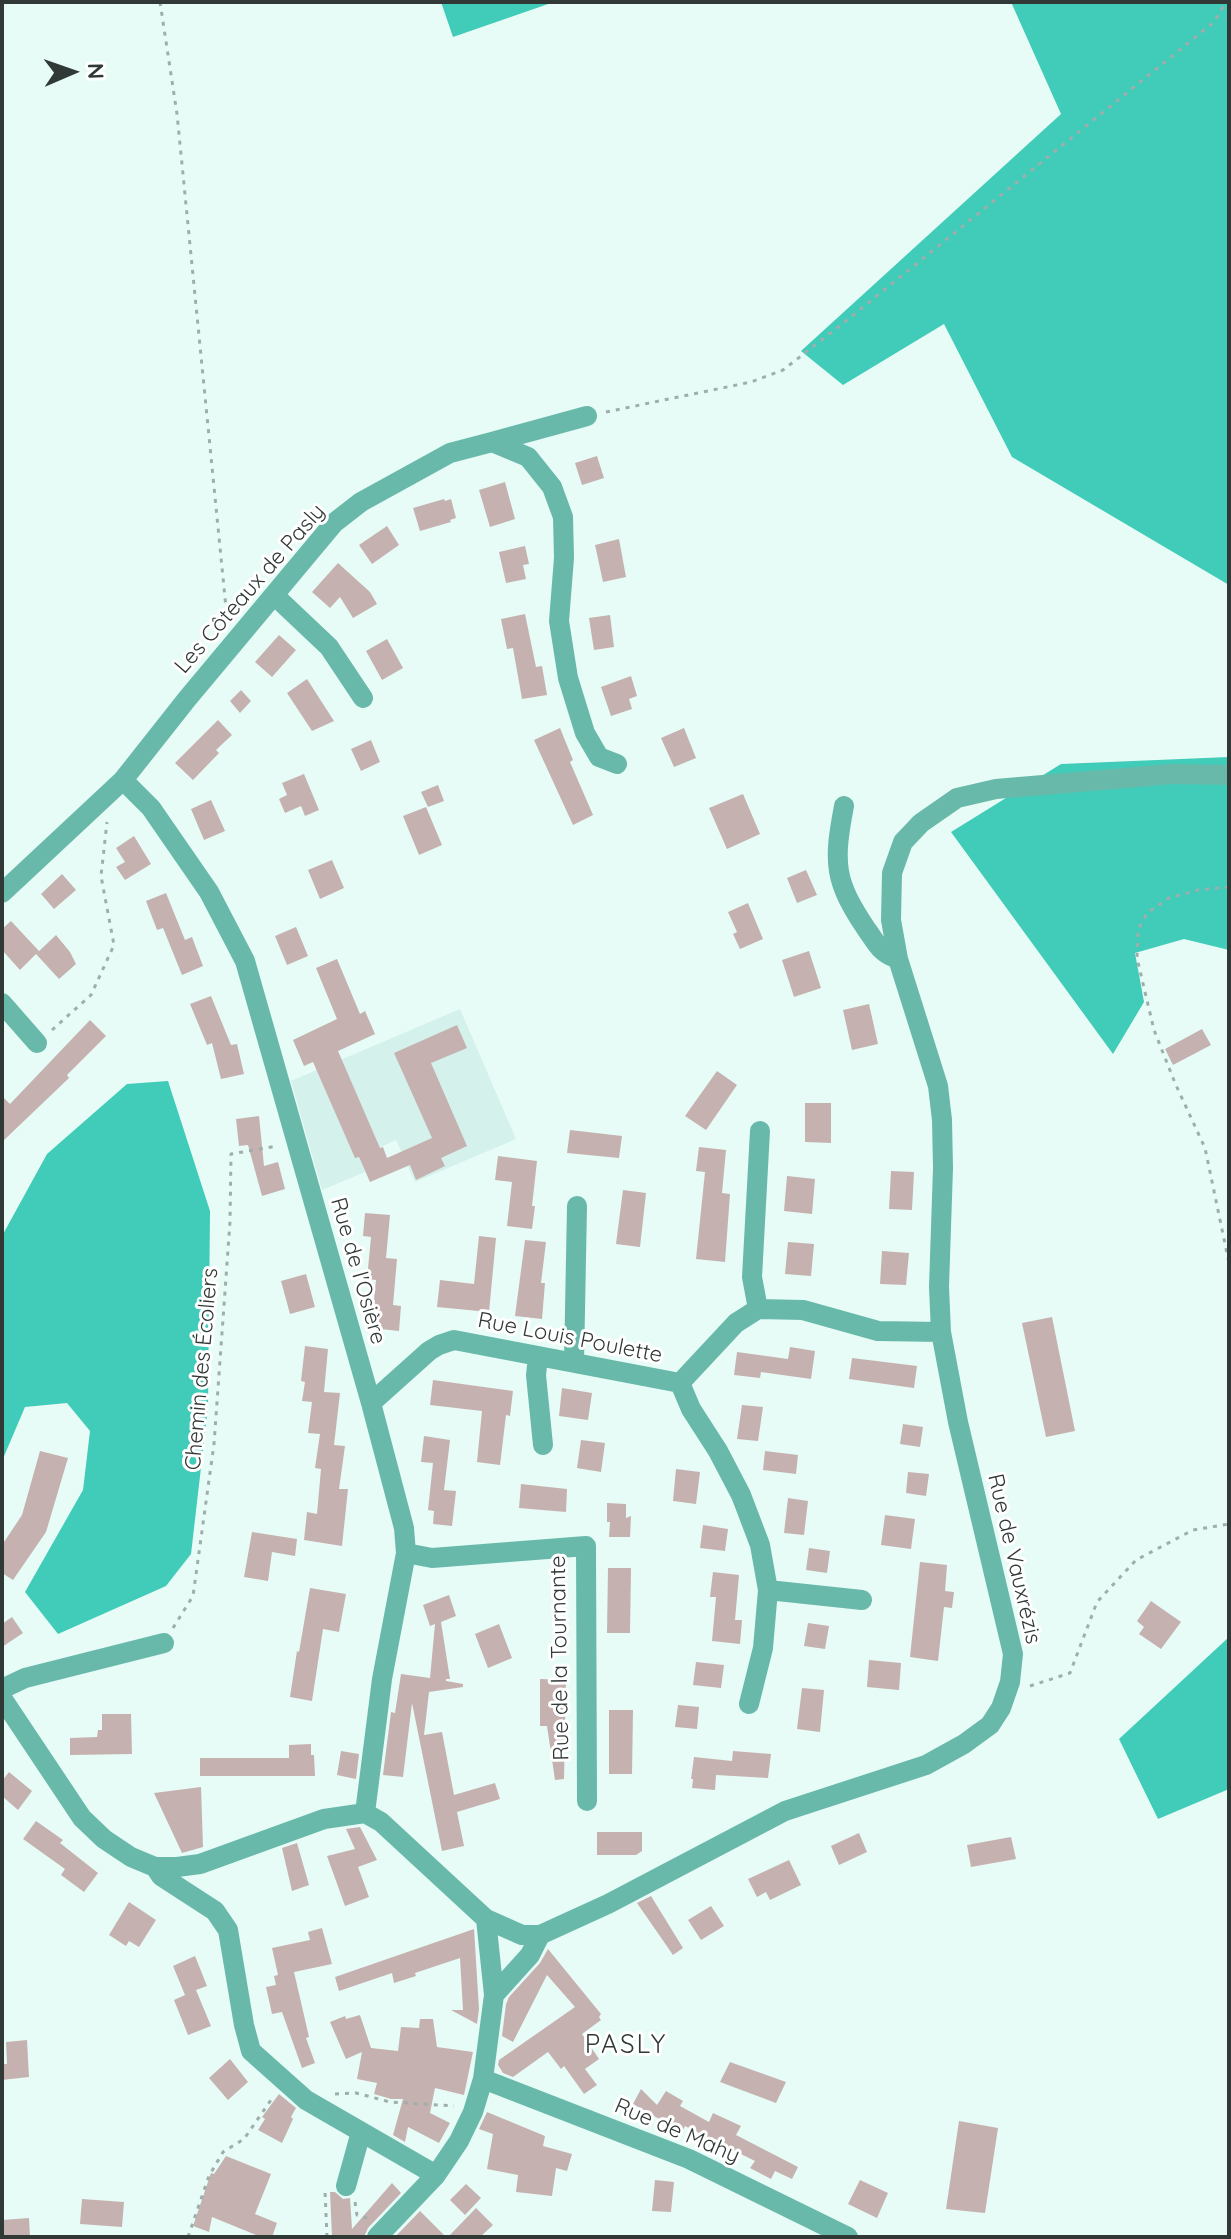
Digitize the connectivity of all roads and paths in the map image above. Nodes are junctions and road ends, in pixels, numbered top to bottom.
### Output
1 (160, 2) edge
2 (1226, 2) edge
3 (587, 416) joint
4 (492, 442) junction
5 (274, 595) junction
6 (230, 648) junction
7 (363, 698) dead end
8 (617, 764) dead end
9 (1229, 775) edge
10 (123, 780) junction
11 (844, 806) dead end
12 (110, 815) dead end
13 (1229, 887) edge
14 (2, 893) edge
15 (898, 959) junction
16 (2, 1003) edge
17 (37, 1043) joint
18 (760, 1131) dead end
19 (297, 1143) junction
20 (577, 1206) dead end
21 (1229, 1263) edge
22 (758, 1309) junction
23 (941, 1332) junction
24 (538, 1356) junction
25 (574, 1362) junction
26 (680, 1383) junction
27 (371, 1403) junction
28 (543, 1445) dead end
29 (1229, 1524) edge
30 (406, 1553) junction
31 (768, 1590) junction
32 (862, 1600) dead end
33 (164, 1643) joint
34 (2, 1689) edge
35 (1005, 1695) junction
36 (2, 1698) edge
37 (749, 1704) dead end
38 (587, 1801) dead end
39 (365, 1813) junction
40 (155, 1867) junction
41 (486, 1919) junction
42 (540, 1935) junction
43 (494, 1995) junction
44 (483, 2079) junction
45 (283, 2080) junction
46 (306, 2100) junction
47 (473, 2112) junction
48 (361, 2132) junction
49 (436, 2175) junction
50 (346, 2186) junction
51 (379, 2234) edge
52 (188, 2237) edge
53 (327, 2237) edge
54 (848, 2237) edge

1 - 6 path
2 - 3 path
3 - 4 street, Les Côteaux de Pasly
4 - 5 street, Les Côteaux de Pasly
4 - 8 street
5 - 6 street, Les Côteaux de Pasly
5 - 7 street
6 - 10 street, Les Côteaux de Pasly
9 - 15 street, Rue de Vauxrézis
10 - 14 street, Les Côteaux de Pasly
10 - 19 street, Rue de l'Osière
11 - 15 street, Rue de Vauxrézis
12 - 17 path
13 - 21 path
15 - 23 street, Rue de Vauxrézis
16 - 17 street
18 - 22 street
19 - 27 street, Rue de l'Osière
19 - 33 path, Chemin des Écoliers
20 - 25 street
22 - 23 street
22 - 26 street, Rue Louis Poulette
23 - 35 street, Rue de Vauxrézis
24 - 25 street, Rue Louis Poulette
24 - 27 street, Rue Louis Poulette
24 - 28 street
25 - 26 street, Rue Louis Poulette
26 - 31 street
27 - 30 street, Rue de l'Osière
29 - 35 path
30 - 38 street, Rue de la Tournante
30 - 39 street, Rue de l'Osière
31 - 32 street
31 - 37 street
33 - 34 street
35 - 42 street, Rue de Vauxrézis
36 - 40 street
39 - 40 street
39 - 41 street
40 - 45 street
41 - 42 street
41 - 43 street
42 - 43 street
43 - 44 street
44 - 47 street
44 - 54 street, Rue de Mahy
45 - 46 street
45 - 52 path
46 - 47 path
46 - 48 street
47 - 49 street
48 - 49 street
48 - 50 street
49 - 51 street
50 - 51 path
50 - 53 path

